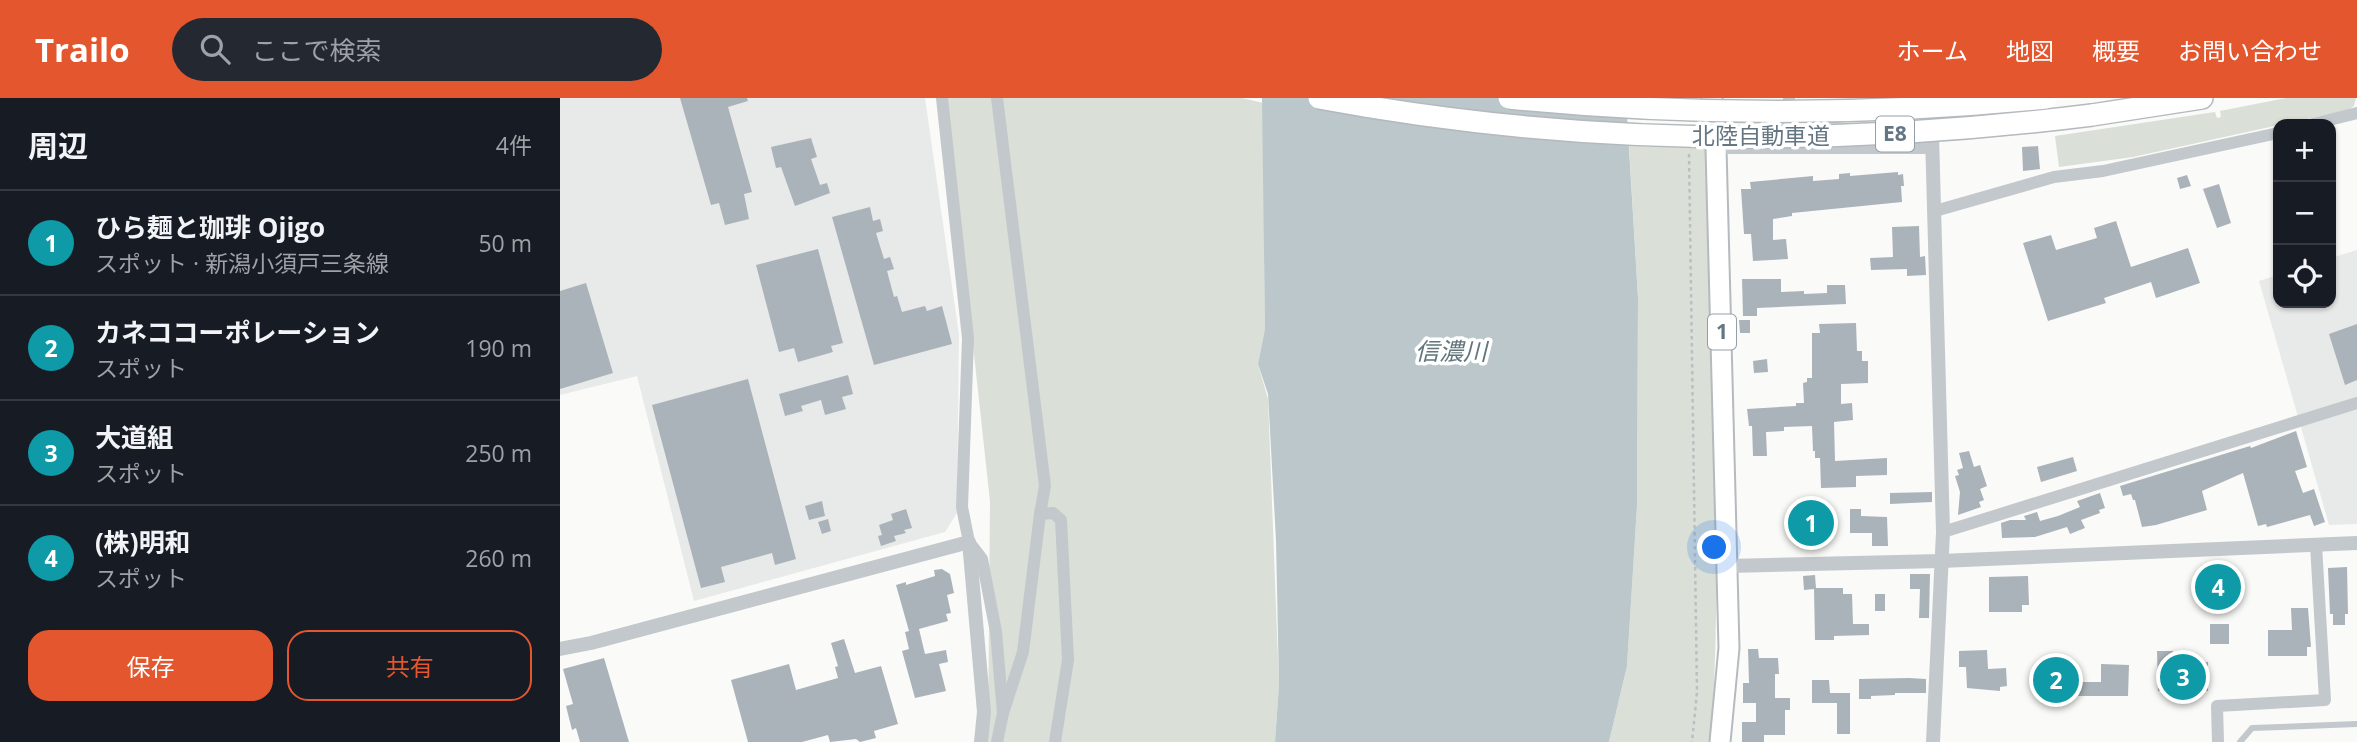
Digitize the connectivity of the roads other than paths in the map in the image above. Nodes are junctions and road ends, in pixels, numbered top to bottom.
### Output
1 (942, 98) edge
2 (997, 98) edge
3 (1319, 98) edge
4 (1509, 98) edge
5 (1712, 98) edge
6 (1788, 98) edge
7 (1931, 98) edge
8 (2046, 98) edge
9 (2202, 98) edge
10 (2357, 113) edge
11 (2333, 119) edge
12 (2273, 134) edge
13 (1716, 148) junction
14 (1933, 148) junction
15 (1788, 150) junction
16 (1935, 211) junction
17 (2357, 403) edge
18 (1040, 514) junction
19 (1943, 532) junction
20 (969, 542) junction
21 (2357, 543) edge
22 (2316, 545) junction
23 (1941, 561) junction
24 (1728, 566) junction
25 (560, 649) edge
26 (1003, 713) junction
27 (2357, 724) edge
28 (981, 742) edge
29 (998, 742) edge
30 (1055, 742) edge
31 (1720, 742) edge
32 (1933, 742) edge
33 (2218, 742) edge
34 (2240, 742) edge

1 - 20 street
2 - 18 street
3 - 9 highway, 北陸自動車道 / E8, bridge
4 - 8 highway, 北陸自動車道 / E8, bridge
5 - 13 main road, 1
6 - 15 street
7 - 14 street
10 - 11 street
12 - 16 street
13 - 15 street
13 - 24 main road, 1
14 - 15 street
14 - 16 street
16 - 19 street
17 - 19 street
18 - 26 street
18 - 30 street
19 - 23 street
20 - 25 street
20 - 26 street
20 - 28 street
21 - 22 street
22 - 23 street
22 - 33 street
23 - 24 street
23 - 32 street
24 - 31 main road, 1
26 - 29 street
27 - 34 lane

